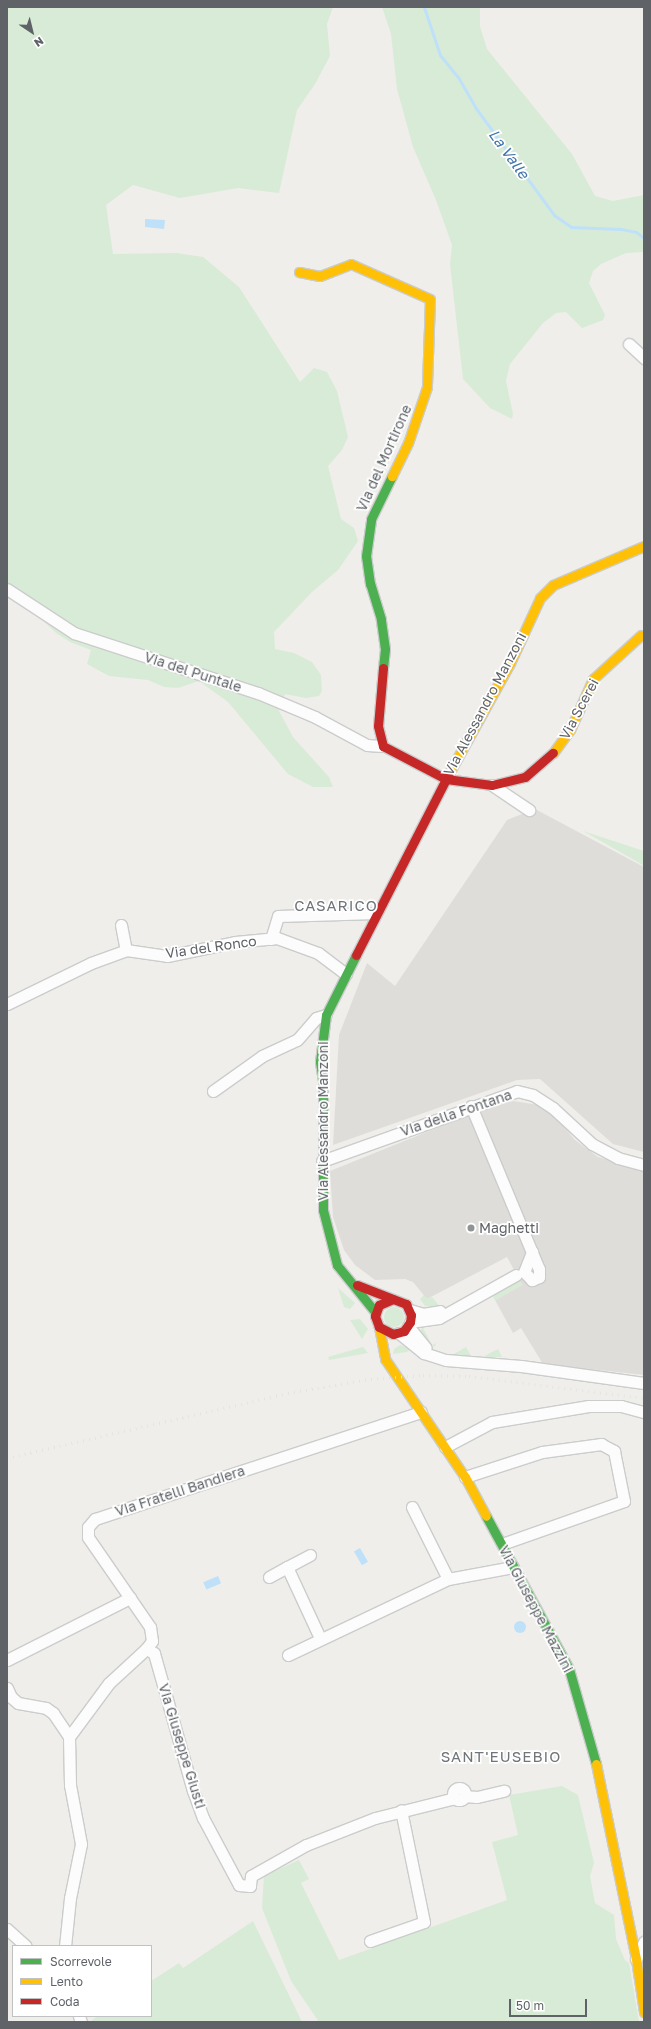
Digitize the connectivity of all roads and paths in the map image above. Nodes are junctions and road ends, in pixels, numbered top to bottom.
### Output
1 (299, 272) dead end
2 (629, 344) dead end
3 (644, 358) edge
4 (644, 546) edge
5 (7, 589) edge
6 (641, 635) dead end
7 (383, 746) junction
8 (446, 779) junction
9 (492, 785) junction
10 (529, 810) dead end
11 (376, 913) junction
12 (121, 925) dead end
13 (271, 939) junction
14 (126, 950) junction
15 (346, 974) junction
16 (7, 1004) edge
17 (326, 1015) junction
18 (214, 1091) dead end
19 (471, 1106) junction
20 (322, 1161) junction
21 (644, 1165) edge
22 (532, 1252) dead end
23 (516, 1275) dead end
24 (354, 1284) junction
25 (393, 1299) junction
26 (450, 1309) junction
27 (410, 1310) junction
28 (376, 1313) junction
29 (409, 1324) junction
30 (379, 1326) junction
31 (398, 1334) junction
32 (433, 1356) junction
33 (389, 1365) junction
34 (644, 1383) edge
35 (421, 1412) junction
36 (644, 1412) edge
37 (445, 1447) junction
38 (465, 1477) junction
39 (412, 1507) dead end
40 (502, 1544) junction
41 (310, 1555) dead end
42 (287, 1567) junction
43 (513, 1567) junction
44 (269, 1577) dead end
45 (448, 1579) junction
46 (130, 1598) junction
47 (320, 1638) junction
48 (150, 1651) junction
49 (288, 1655) dead end
50 (7, 1660) edge
51 (7, 1688) edge
52 (69, 1737) junction
53 (504, 1791) dead end
54 (401, 1810) junction
55 (7, 1928) edge
56 (370, 1941) dead end
57 (644, 1942) edge
58 (25, 1945) edge
59 (65, 1945) edge
60 (636, 1960) junction
61 (644, 2012) edge

1 - 7 street, Via del Mortirone
2 - 3 street
4 - 8 street, Via Alessandro Manzoni
5 - 7 street, Via del Puntale
6 - 9 street, Via Scerei
7 - 8 street
8 - 9 street, Via Scerei
8 - 11 street, Via Alessandro Manzoni
9 - 10 street, Via Scerei
11 - 13 street
11 - 15 street, Via Alessandro Manzoni
12 - 14 street
13 - 14 street, Via del Ronco
13 - 15 street, Via del Ronco
14 - 16 street, Via del Ronco
15 - 17 street, Via Alessandro Manzoni
17 - 18 street
17 - 20 street, Via Alessandro Manzoni
19 - 20 street, Via della Fontana
19 - 21 street, Via della Fontana
19 - 22 street
20 - 24 street, Via Alessandro Manzoni
23 - 26 street, Via Alessandro Manzoni
24 - 25 street, Via Alessandro Manzoni
24 - 28 street, Via Alessandro Manzoni
25 - 27 street, Via Alessandro Manzoni
25 - 28 street
26 - 27 street, Via Alessandro Manzoni
26 - 29 street, Via Alessandro Manzoni
27 - 29 street
28 - 30 street, Via Alessandro Manzoni
29 - 31 street
29 - 32 street
30 - 31 street
30 - 33 street, Via Alessandro Manzoni
31 - 32 street
31 - 33 street
32 - 34 street
33 - 35 street, Via Giuseppe Mazzini
35 - 37 street, Via Giuseppe Mazzini
35 - 46 street, Via Fratelli Bandiera
36 - 37 street
37 - 38 street, Via Giuseppe Mazzini
38 - 40 street, Via Giuseppe Mazzini
38 - 40 street
39 - 45 street
40 - 43 street, Via Giuseppe Mazzini
41 - 42 street
42 - 44 street
42 - 47 street
43 - 45 street
43 - 60 street, Via Giuseppe Mazzini
45 - 47 street
46 - 48 street, Via Fratelli Bandiera
46 - 50 street
47 - 49 street
48 - 52 street
48 - 54 street, Via Giuseppe Giusti
51 - 52 street
52 - 59 street
53 - 54 street, Via Giuseppe Giusti
54 - 56 street
55 - 58 street
57 - 60 street
60 - 61 street, Via Giuseppe Mazzini

